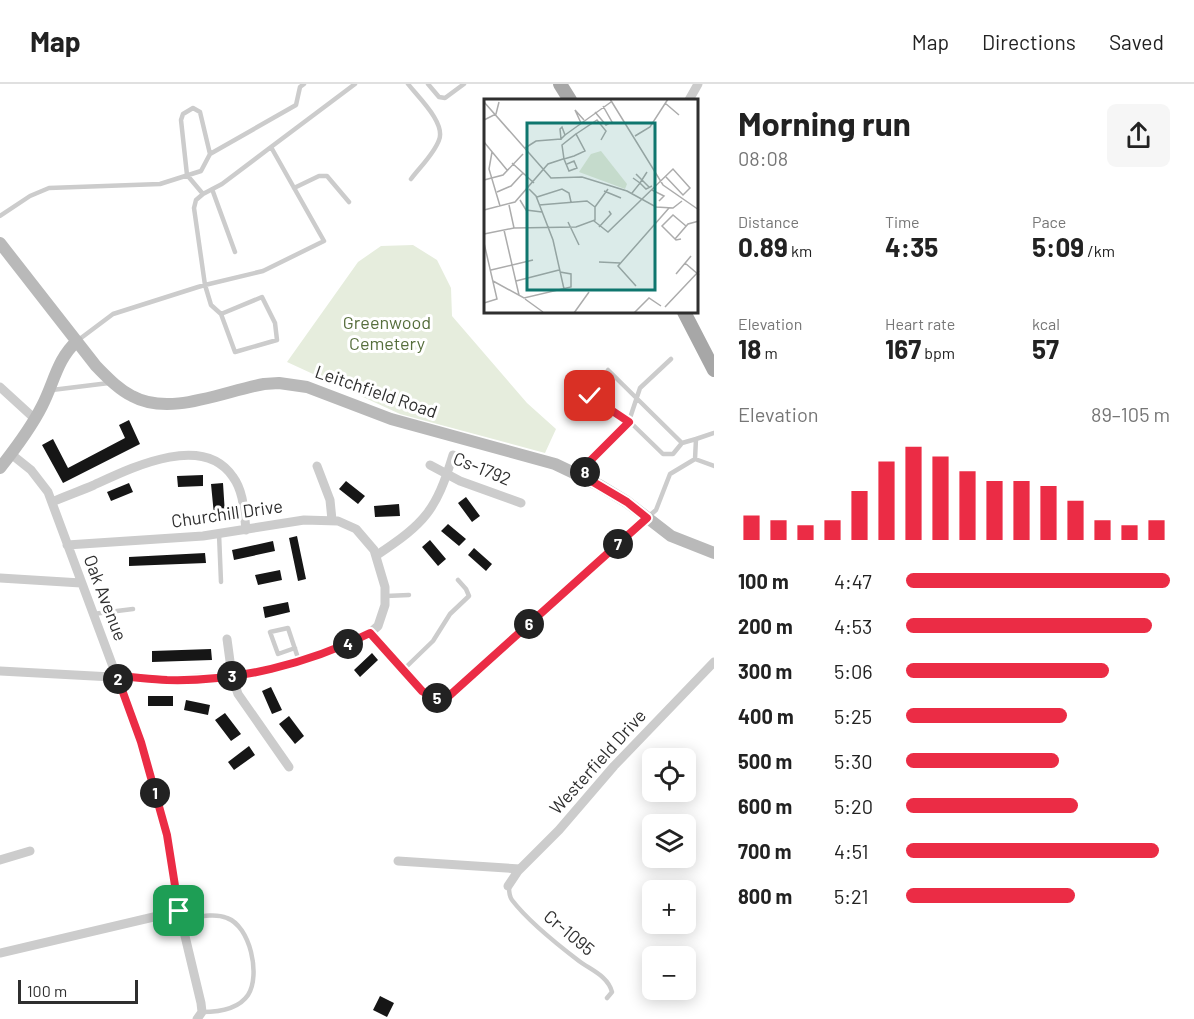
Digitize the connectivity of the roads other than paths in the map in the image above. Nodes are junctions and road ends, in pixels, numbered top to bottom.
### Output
1 (355, 84) edge
2 (408, 84) edge
3 (428, 84) edge
4 (464, 84) edge
5 (560, 84) edge
6 (698, 84) edge
7 (301, 85) edge
8 (569, 99) edge
9 (690, 99) edge
10 (271, 147) junction
11 (210, 154) junction
12 (187, 175) junction
13 (411, 179) dead end
14 (294, 188) junction
15 (212, 189) junction
16 (203, 194) junction
17 (349, 202) dead end
18 (0, 216) edge
19 (0, 243) edge
20 (235, 252) dead end
21 (205, 285) junction
22 (221, 314) junction
23 (685, 314) edge
24 (77, 341) junction
25 (671, 359) dead end
26 (608, 370) dead end
27 (714, 370) edge
28 (112, 382) junction
29 (0, 387) edge
30 (49, 390) junction
31 (590, 396) dead end
32 (637, 397) junction
33 (35, 419) junction
34 (629, 422) junction
35 (714, 433) edge
36 (696, 439) junction
37 (682, 443) junction
38 (11, 454) junction
39 (453, 455) dead end
40 (695, 459) junction
41 (430, 465) dead end
42 (317, 466) dead end
43 (714, 466) edge
44 (0, 468) edge
45 (447, 474) junction
46 (583, 476) junction
47 (52, 502) junction
48 (521, 503) dead end
49 (647, 518) junction
50 (332, 520) junction
51 (246, 530) junction
52 (219, 534) junction
53 (67, 545) junction
54 (714, 553) edge
55 (377, 555) junction
56 (0, 578) edge
57 (458, 580) dead end
58 (221, 582) dead end
59 (81, 583) junction
60 (410, 595) dead end
61 (386, 596) junction
62 (133, 609) dead end
63 (93, 614) junction
64 (370, 633) junction
65 (227, 639) dead end
66 (295, 648) junction
67 (299, 661) junction
68 (714, 662) edge
69 (403, 670) junction
70 (0, 671) edge
71 (117, 676) junction
72 (232, 676) junction
73 (289, 767) dead end
74 (30, 851) dead end
75 (0, 860) edge
76 (399, 861) dead end
77 (520, 869) junction
78 (508, 886) joint
79 (180, 916) junction
80 (0, 953) edge
81 (607, 998) dead end
82 (200, 1016) edge

1 - 10 lane
2 - 13 lane
3 - 4 lane
5 - 8 main road
6 - 9 street
7 - 11 lane
10 - 14 lane
10 - 15 lane
11 - 12 lane
11 - 12 lane
12 - 16 lane
12 - 18 lane
14 - 17 lane
14 - 21 lane
15 - 16 lane
15 - 20 lane
16 - 21 lane
19 - 24 street, Leitchfield Road
21 - 22 lane
21 - 24 lane
22 - 22 lane
23 - 27 main road
24 - 28 street, Leitchfield Road
24 - 30 street
25 - 32 lane
26 - 32 lane
28 - 30 lane
28 - 46 street, Leitchfield Road
29 - 33 street
30 - 33 street
31 - 34 lane
32 - 34 lane
32 - 37 lane
33 - 38 street
34 - 37 lane
34 - 46 lane
35 - 36 lane
36 - 37 lane
36 - 40 lane
38 - 44 street
38 - 47 street, Oak Avenue
39 - 45 street
40 - 43 lane
40 - 49 lane
41 - 45 street, Cs-1792
42 - 50 street
45 - 48 street, Cs-1792
45 - 55 street
46 - 49 street, Leitchfield Road
47 - 51 street
47 - 53 street, Oak Avenue
49 - 54 street, Leitchfield Road
49 - 69 street
50 - 51 street, Churchill Drive
50 - 55 street, Churchill Drive
51 - 52 street, Churchill Drive
52 - 53 street, Churchill Drive
52 - 58 lane
53 - 59 street, Oak Avenue
55 - 61 street
56 - 59 street
57 - 69 lane
59 - 63 street, Oak Avenue
60 - 61 lane
61 - 64 street
62 - 63 lane
63 - 71 street, Oak Avenue
64 - 67 street
64 - 69 street
65 - 72 street
66 - 66 lane
66 - 67 lane
67 - 72 street
68 - 77 street, Westerfield Drive
70 - 71 street
71 - 72 street
71 - 79 street, Oak Avenue
72 - 73 street
74 - 75 street
76 - 77 street
77 - 78 street, Westerfield Drive
78 - 81 lane, Cr-1095
79 - 80 street
79 - 82 street, Oak Avenue
79 - 82 lane

